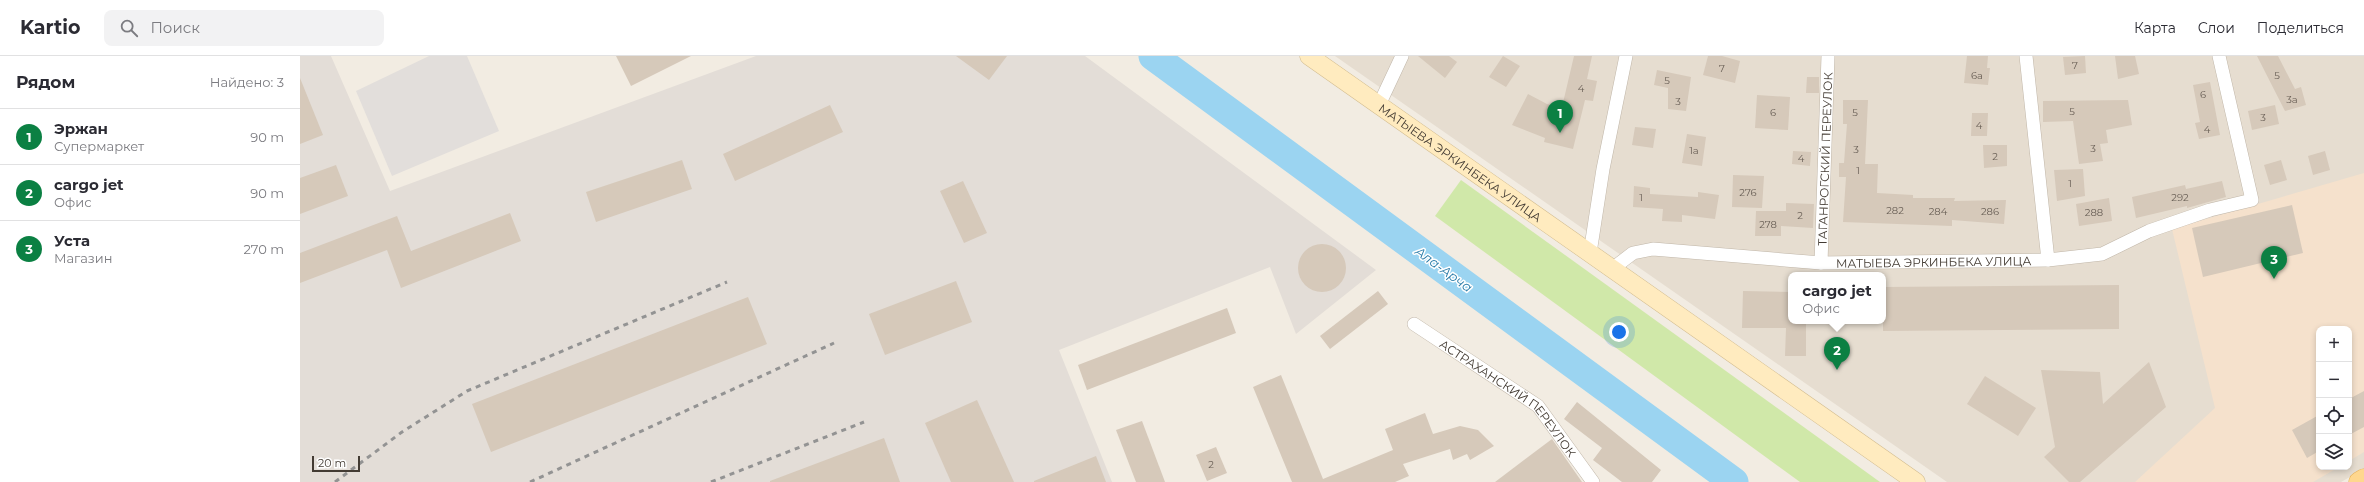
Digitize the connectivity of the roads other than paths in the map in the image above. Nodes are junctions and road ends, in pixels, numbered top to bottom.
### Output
1 (1309, 56) edge
2 (1402, 56) edge
3 (1626, 56) edge
4 (1828, 56) edge
5 (2026, 56) edge
6 (2219, 56) edge
7 (1379, 105) junction
8 (1590, 253) junction
9 (2048, 260) junction
10 (1821, 263) junction
11 (1612, 269) junction
12 (1414, 324) dead end
13 (2364, 479) edge
14 (1593, 482) edge
15 (1916, 482) edge
16 (2359, 482) edge

1 - 7 main road, МАТЫЕВА ЭРКИНБЕКА УЛИЦА
2 - 7 street
3 - 8 street
4 - 10 street, ТАГАНРОГСКИЙ ПЕРЕУЛОК
5 - 9 street
6 - 9 street, МАТЫЕВА ЭРКИНБЕКА УЛИЦА
7 - 8 main road, МАТЫЕВА ЭРКИНБЕКА УЛИЦА
8 - 11 main road, МАТЫЕВА ЭРКИНБЕКА УЛИЦА
9 - 10 street, МАТЫЕВА ЭРКИНБЕКА УЛИЦА
10 - 11 street, МАТЫЕВА ЭРКИНБЕКА УЛИЦА
11 - 15 main road, МАТЫЕВА ЭРКИНБЕКА УЛИЦА
12 - 14 street, АСТРАХАНСКИЙ ПЕРЕУЛОК
13 - 16 main road

